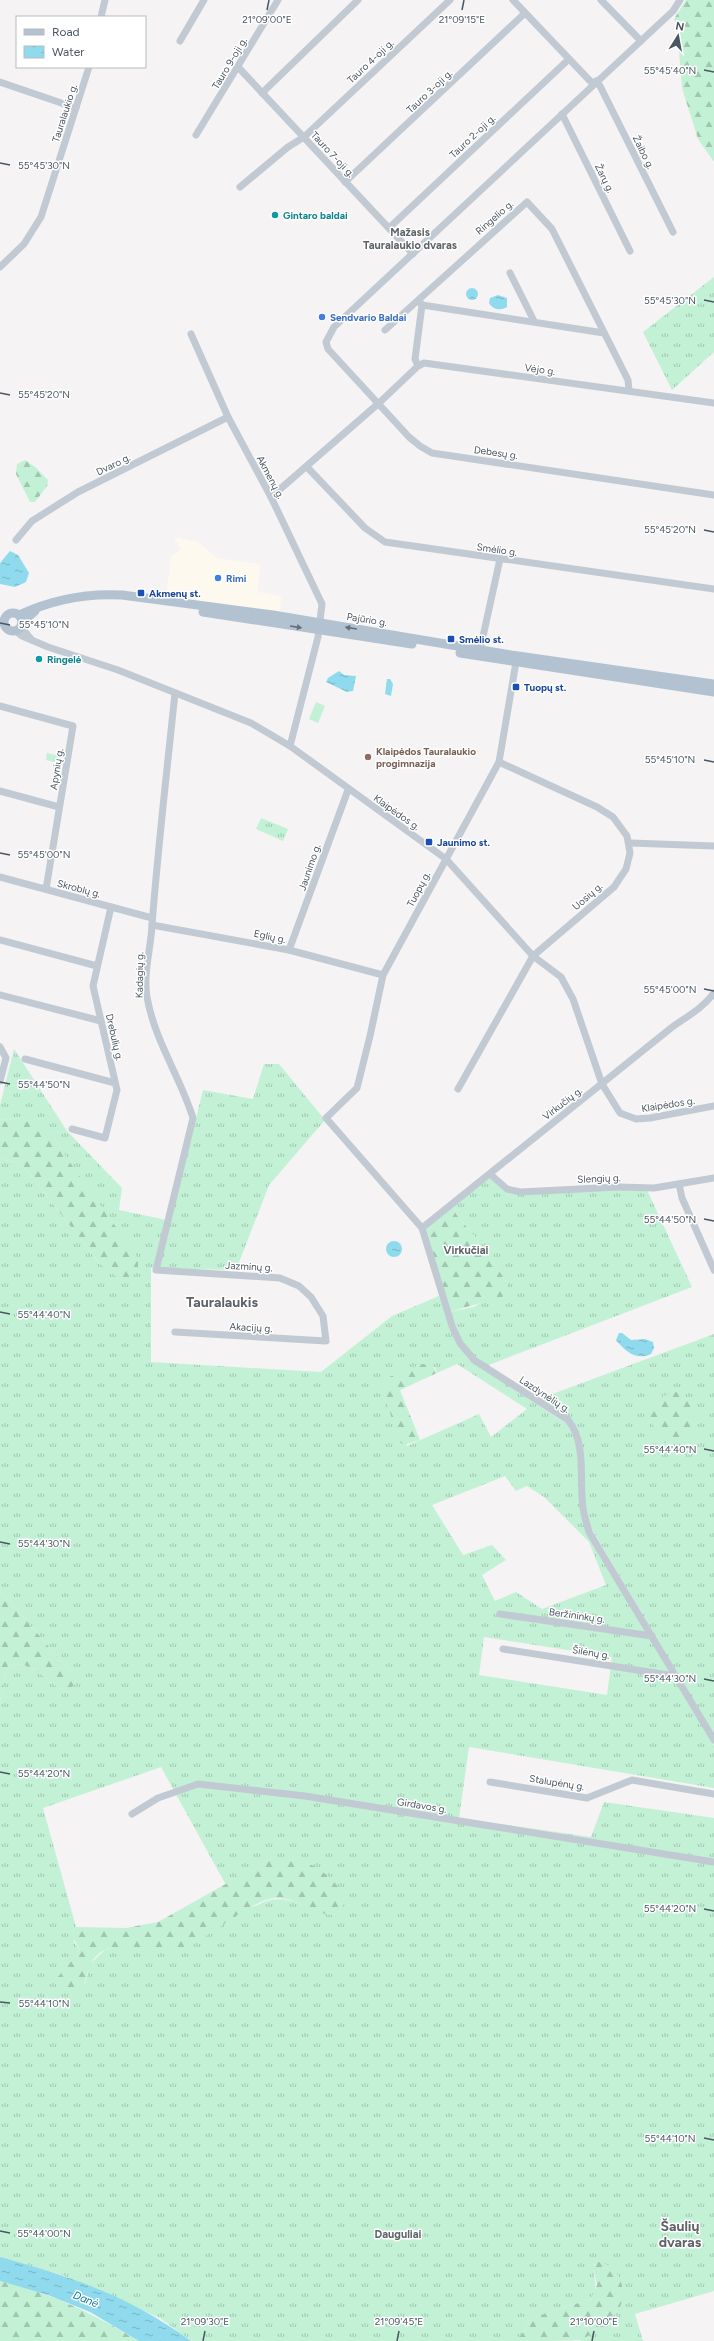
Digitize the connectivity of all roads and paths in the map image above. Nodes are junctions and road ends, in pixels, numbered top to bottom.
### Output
1 (105, 0) edge
2 (204, 0) edge
3 (278, 0) edge
4 (358, 0) edge
5 (450, 0) edge
6 (513, 0) edge
7 (601, 0) edge
8 (680, 0) edge
9 (525, 13) junction
10 (101, 16) edge
11 (180, 41) dead end
12 (641, 41) junction
13 (569, 59) junction
14 (89, 68) edge
15 (238, 68) junction
16 (0, 82) edge
17 (595, 83) junction
18 (262, 93) junction
19 (76, 108) junction
20 (562, 114) junction
21 (196, 135) dead end
22 (304, 137) junction
23 (345, 182) junction
24 (240, 187) dead end
25 (389, 228) junction
26 (673, 232) dead end
27 (630, 251) dead end
28 (413, 254) junction
29 (1, 265) edge
30 (510, 273) dead end
31 (420, 302) junction
32 (534, 321) junction
33 (385, 330) dead end
34 (604, 333) junction
35 (191, 334) dead end
36 (418, 366) junction
37 (629, 391) junction
38 (379, 403) junction
39 (714, 404) edge
40 (228, 417) junction
41 (307, 467) junction
42 (714, 495) edge
43 (271, 497) junction
44 (16, 540) dead end
45 (500, 559) junction
46 (714, 589) edge
47 (3, 620) edge
48 (20, 624) junction
49 (320, 627) junction
50 (480, 650) junction
51 (516, 662) junction
52 (714, 684) edge
53 (714, 692) edge
54 (175, 693) junction
55 (0, 706) edge
56 (290, 746) junction
57 (498, 762) junction
58 (348, 790) junction
59 (0, 791) edge
60 (60, 807) junction
61 (630, 843) junction
62 (714, 846) edge
63 (446, 858) junction
64 (0, 877) edge
65 (46, 889) junction
66 (111, 907) junction
67 (152, 921) junction
68 (0, 940) edge
69 (289, 950) junction
70 (533, 956) junction
71 (97, 966) junction
72 (383, 975) junction
73 (714, 993) edge
74 (0, 995) edge
75 (101, 1021) junction
76 (0, 1047) edge
77 (25, 1059) dead end
78 (0, 1080) edge
79 (115, 1083) junction
80 (602, 1084) junction
81 (458, 1089) dead end
82 (714, 1106) edge
83 (326, 1118) joint
84 (72, 1129) dead end
85 (490, 1174) junction
86 (714, 1178) edge
87 (679, 1184) junction
88 (422, 1228) junction
89 (156, 1270) joint
90 (714, 1270) edge
91 (175, 1332) dead end
92 (326, 1341) joint
93 (500, 1614) dead end
94 (652, 1636) junction
95 (503, 1649) dead end
96 (675, 1676) junction
97 (714, 1740) edge
98 (490, 1782) dead end
99 (714, 1794) edge
100 (132, 1814) dead end
101 (714, 1862) edge

1 - 10 street
2 - 11 street
3 - 15 street, Tauro 9-oji g.
4 - 18 street
5 - 22 street, Tauro 4-oji g.
6 - 9 street, Žaibo g.
7 - 12 street
8 - 12 street
9 - 13 street, Žaibo g.
9 - 23 street, Tauro 3-oji g.
12 - 17 street
13 - 17 street, Žaibo g.
13 - 25 street, Tauro 2-oji g.
14 - 19 street, Tauralaukio g.
15 - 18 street, Tauro 7-oji g.
15 - 21 street, Tauro 9-oji g.
16 - 19 street
17 - 20 street
17 - 26 street, Žaibo g.
18 - 22 street, Tauro 7-oji g.
19 - 29 street, Tauralaukio g.
20 - 27 street, Žarų g.
20 - 28 street
22 - 23 street, Tauro 7-oji g.
22 - 24 street, Tauro 4-oji g.
23 - 25 street, Tauro 7-oji g.
25 - 28 street, Tauro 7-oji g.
28 - 38 street, Debesų g.
30 - 32 street
31 - 32 street
31 - 33 street
31 - 34 street, Ringelio g.
31 - 36 street
32 - 34 street
34 - 37 street, Ringelio g.
35 - 40 street, Akmenų g.
36 - 37 street, Vėjo g.
36 - 38 street
37 - 39 street, Vėjo g.
38 - 41 street
38 - 42 street, Debesų g.
40 - 43 street, Akmenų g.
40 - 44 street, Dvaro g.
41 - 43 street
41 - 45 street, Smėlio g.
43 - 49 street, Akmenų g.
45 - 46 street, Smėlio g.
45 - 50 street
47 - 48 main road
47 - 48 main road
48 - 49 main road, Pajūrio g.
48 - 54 street, Klaipėdos g.
50 -> 49 main road, Pajūrio g.
49 - 51 main road, Pajūrio g.
49 - 56 street, Akmenų g.
50 - 52 main road, Pajūrio g.
51 - 53 main road, Pajūrio g.
51 - 57 street, Tuopų g.
54 - 56 street, Klaipėdos g.
54 - 67 street, Kadagių g.
55 - 60 street, Apynių g.
56 - 58 street, Klaipėdos g.
57 - 61 street
57 - 63 street, Tuopų g.
58 - 63 street, Klaipėdos g.
58 - 69 street, Jaunimo g.
59 - 60 street
60 - 65 street, Apynių g.
61 - 62 street
61 - 70 street, Uosių g.
63 - 70 street, Klaipėdos g.
63 - 72 street, Tuopų g.
64 - 65 street, Skroblų g.
65 - 66 street, Skroblų g.
66 - 67 street, Skroblų g.
66 - 71 street, Drebulių g.
67 - 69 street, Eglių g.
67 - 89 street, Kadagių g.
68 - 71 street
69 - 72 street, Eglių g.
70 - 80 street, Klaipėdos g.
70 - 81 street, Uosių g.
71 - 75 street, Drebulių g.
72 - 83 street, Tuopų g.
73 - 80 street, Virkučių g.
74 - 75 street
75 - 79 street, Drebulių g.
76 - 78 street
77 - 79 street
79 - 84 street, Drebulių g.
80 - 82 street, Klaipėdos g.
80 - 85 street, Virkučių g.
83 - 88 street, Lazdynėlių g.
85 - 87 street, Slengių g.
85 - 88 street, Virkučių g.
86 - 87 street, Slengių g.
87 - 90 street
88 - 94 street, Lazdynėlių g.
89 - 92 street, Jazminų g.
91 - 92 street, Akacijų g.
93 - 94 street, Beržininkų g.
94 - 96 street, Lazdynėlių g.
95 - 96 street, Šilėnų g.
96 - 97 street, Lazdynėlių g.
98 - 99 street, Stalupėnų g.
100 - 101 street, Girdavos g.

